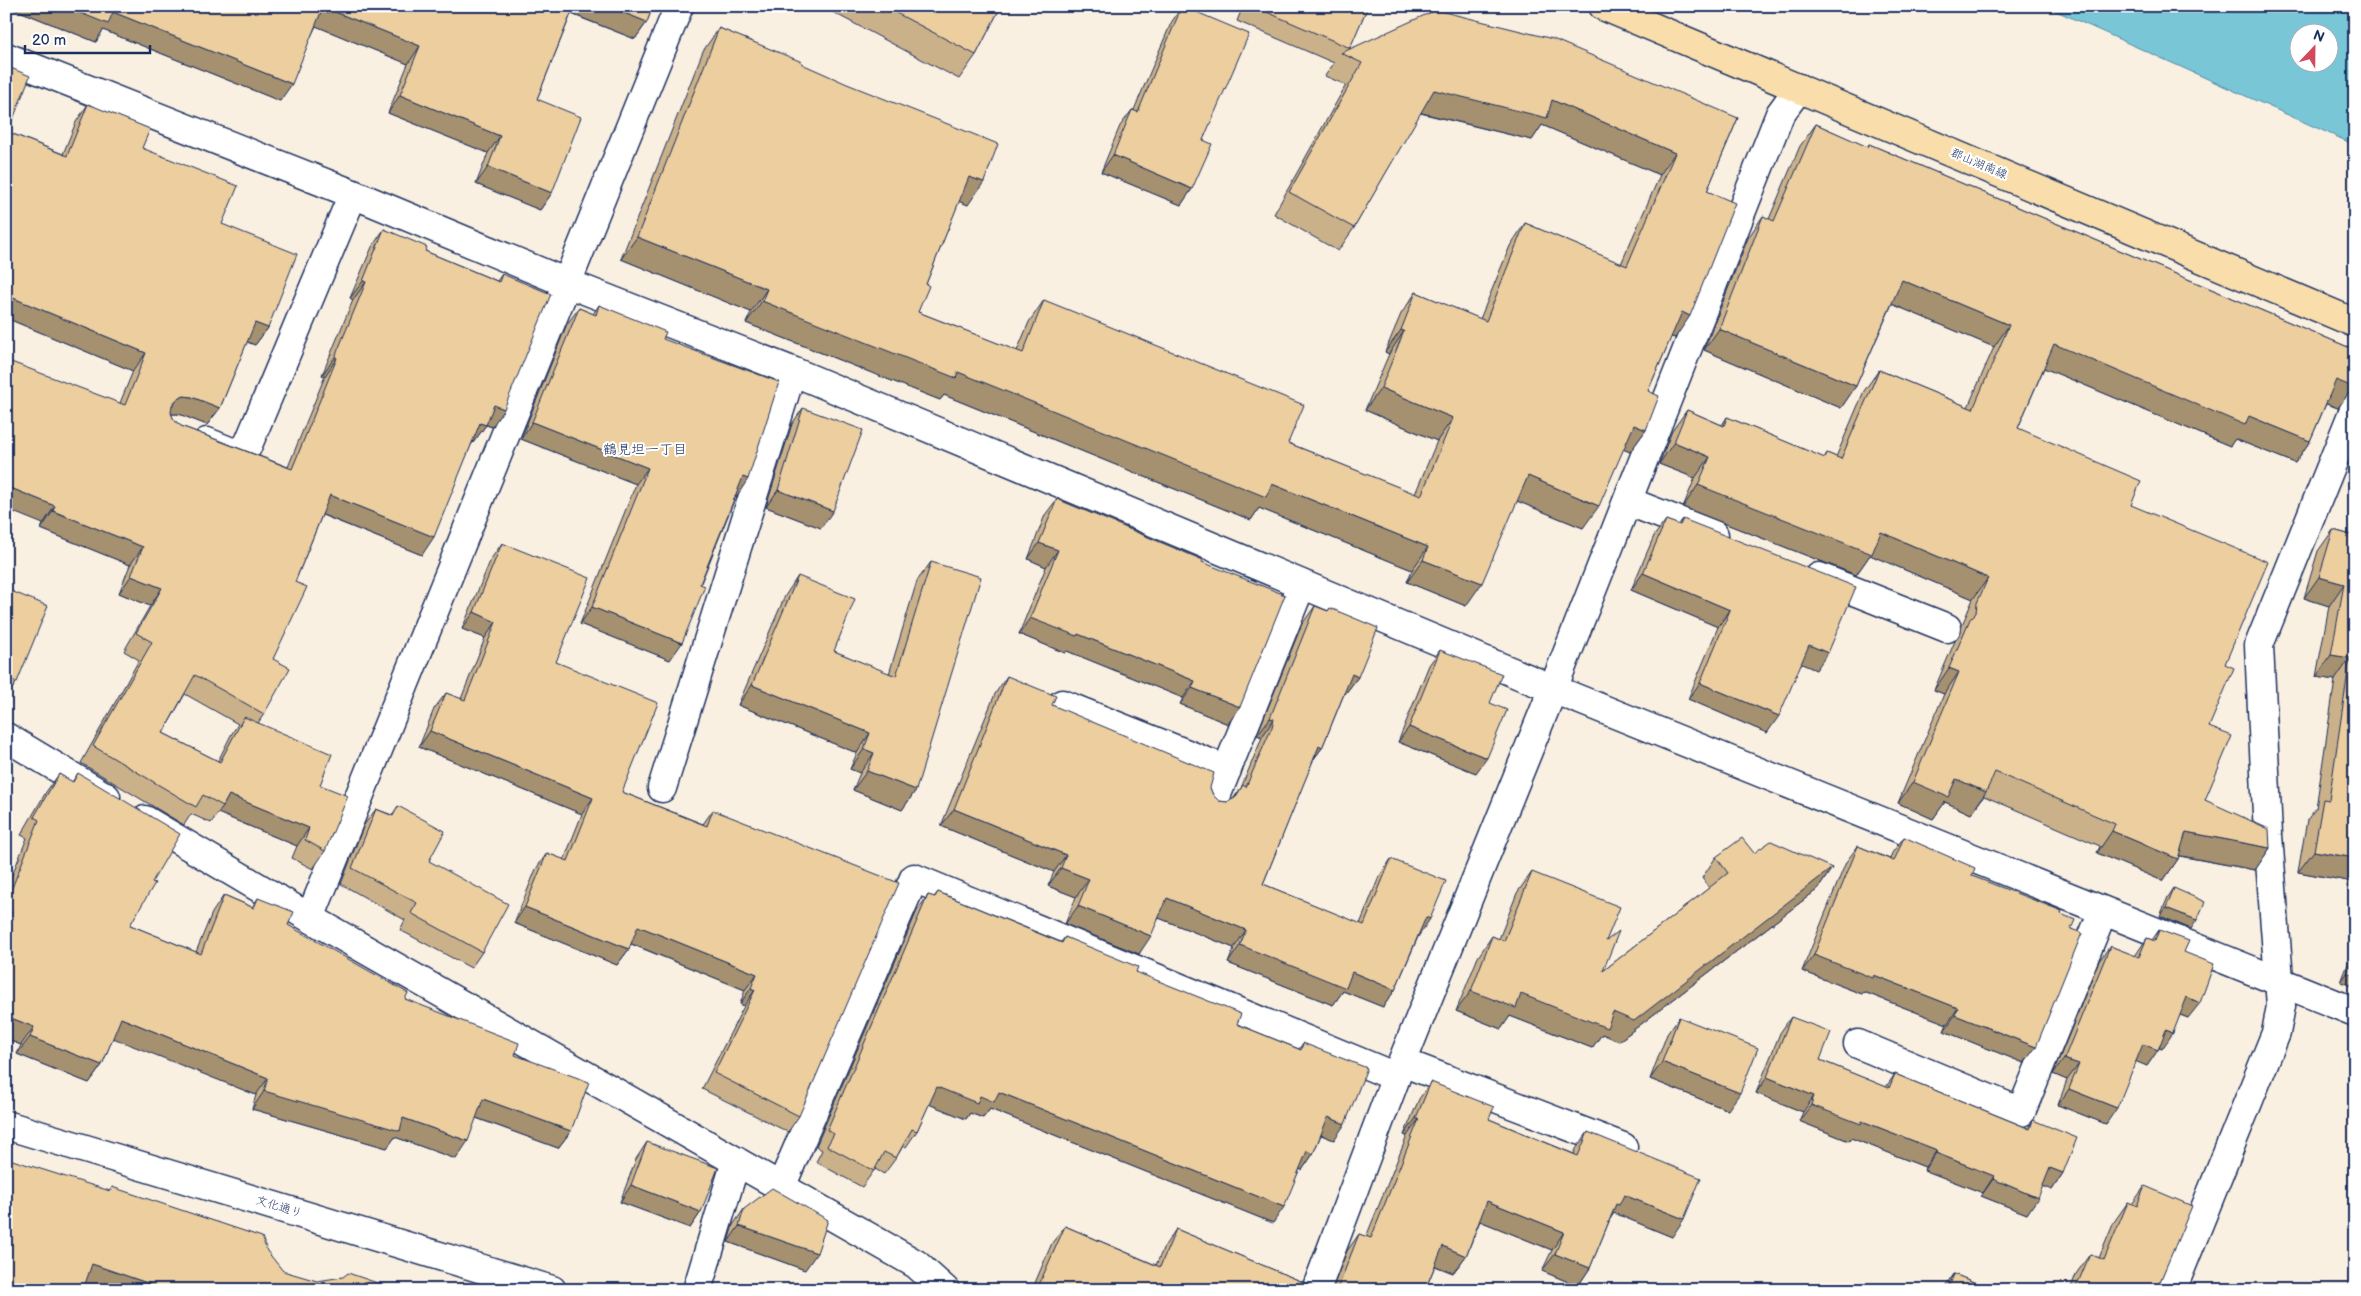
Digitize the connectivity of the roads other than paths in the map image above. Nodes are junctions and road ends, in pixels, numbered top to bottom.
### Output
1 (679, 6) edge
2 (1603, 6) edge
3 (6, 57) edge
4 (1799, 88) junction
5 (353, 194) junction
6 (567, 283) junction
7 (2355, 323) edge
8 (792, 372) junction
9 (2355, 407) edge
10 (183, 432) edge
11 (1627, 500) junction
12 (1737, 544) edge
13 (1792, 566) edge
14 (1301, 585) junction
15 (1947, 628) dead end
16 (1553, 689) junction
17 (1062, 704) dead end
18 (6, 737) edge
19 (1227, 770) junction
20 (662, 788) dead end
21 (1213, 804) edge
22 (2103, 911) junction
23 (310, 918) junction
24 (2278, 982) junction
25 (2355, 1012) edge
26 (1858, 1044) dead end
27 (1399, 1069) junction
28 (6, 1125) edge
29 (1640, 1154) edge
30 (736, 1161) junction
31 (781, 1186) junction
32 (552, 1290) edge
33 (697, 1290) edge
34 (945, 1290) edge
35 (1316, 1290) edge
36 (2172, 1290) edge

1 - 6 street
2 - 4 main road, 郡山湖南線
3 - 5 street
4 - 7 main road, 郡山湖南線
4 - 11 street
5 - 6 street
5 - 10 street
6 - 8 street
6 - 23 street
8 - 14 street
8 - 20 street
9 - 24 street
11 - 12 street
11 - 16 street
13 - 15 street
14 - 16 street
14 - 19 street
16 - 22 street
16 - 27 street
17 - 19 street
18 - 23 street
19 - 21 street
22 - 24 street
22 - 26 street
23 - 30 street
24 - 25 street
24 - 36 street
27 - 29 street
27 - 31 street
27 - 35 street
28 - 32 street, 文化通り
30 - 31 street
30 - 33 street
31 - 34 street

